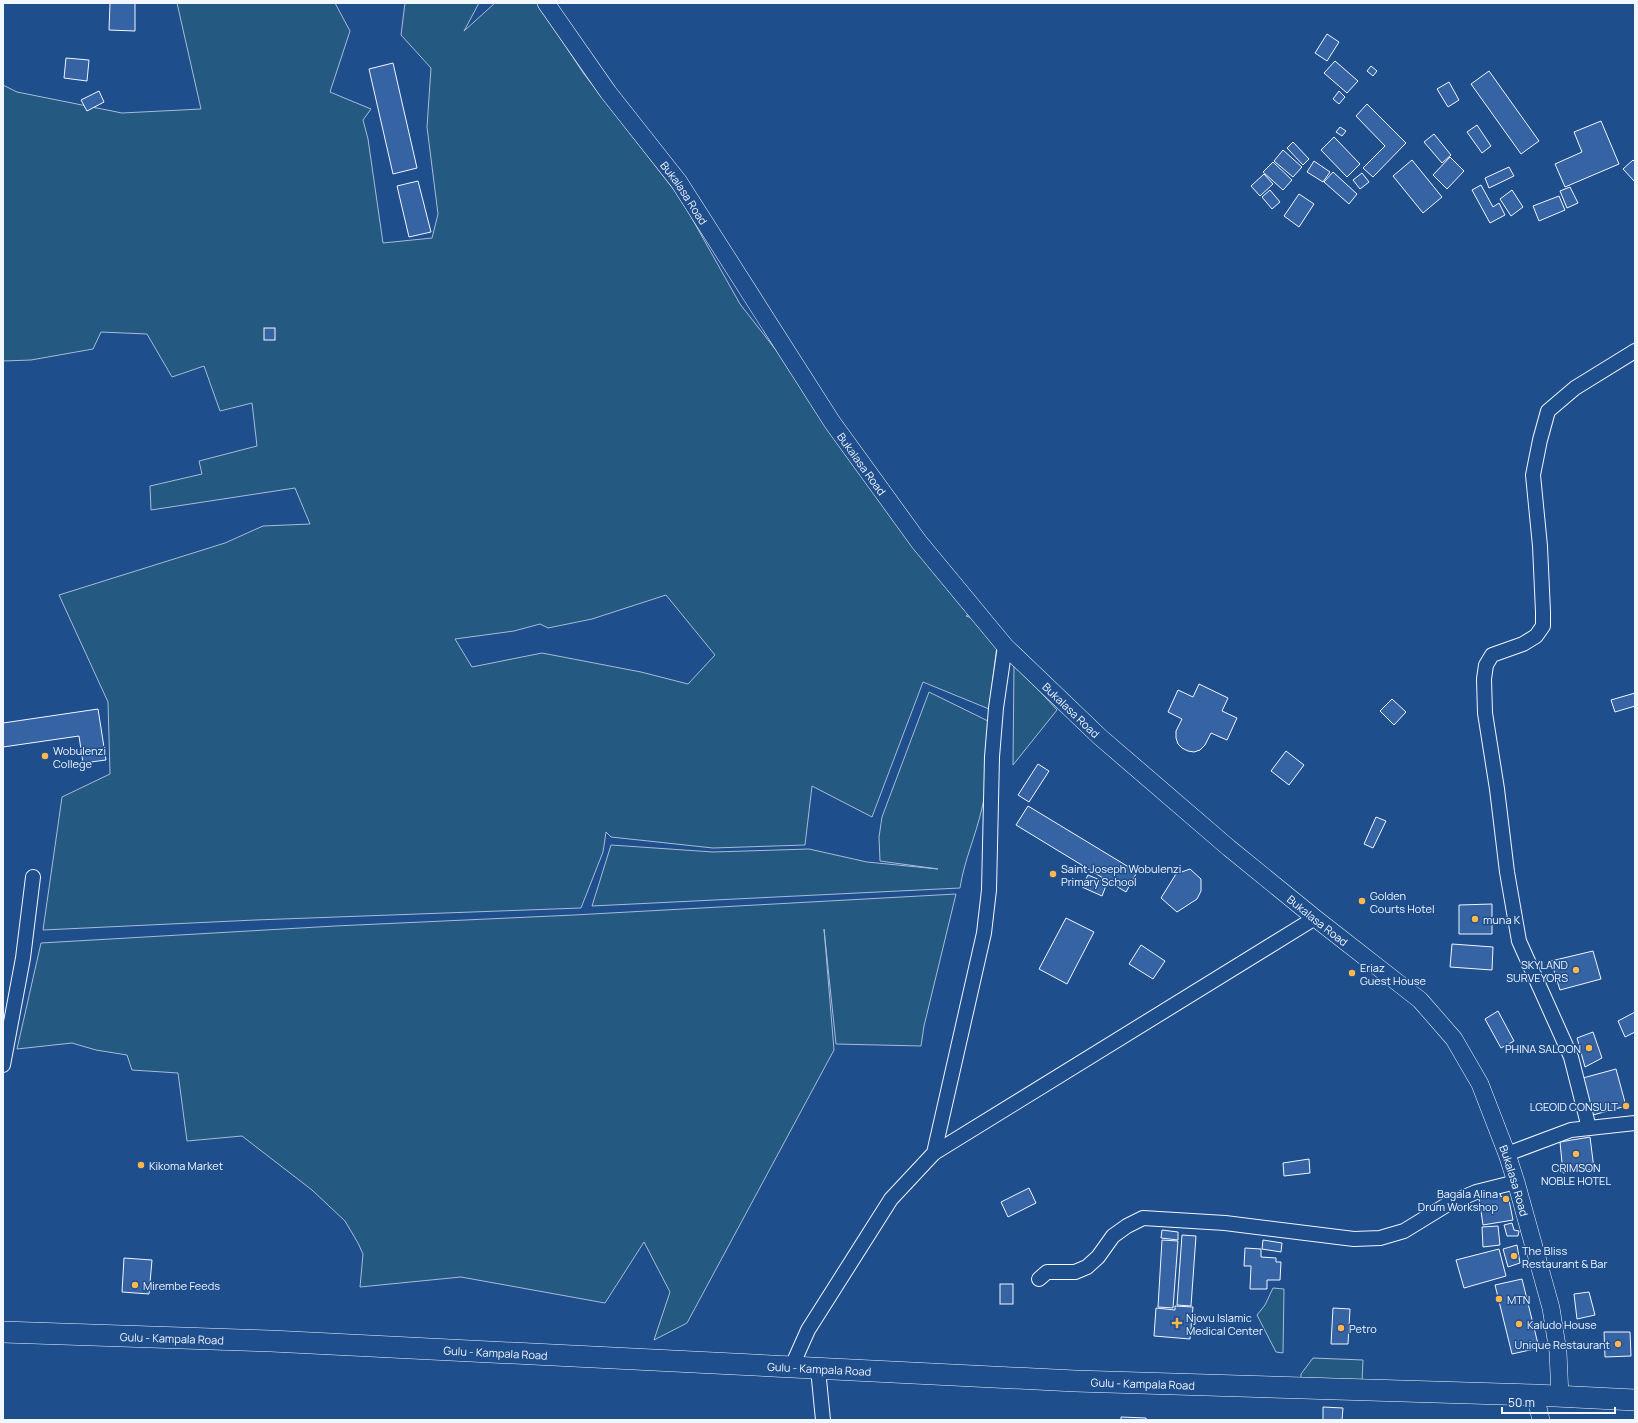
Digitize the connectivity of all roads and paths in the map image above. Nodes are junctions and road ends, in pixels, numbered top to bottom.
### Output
1 (546, 3) edge
2 (1635, 351) edge
3 (1005, 646) junction
4 (33, 877) dead end
5 (1315, 918) junction
6 (3, 1065) edge
7 (1635, 1123) edge
8 (1589, 1128) junction
9 (934, 1153) junction
10 (1507, 1154) junction
11 (1516, 1182) junction
12 (1039, 1279) dead end
13 (3, 1332) edge
14 (792, 1366) junction
15 (818, 1369) junction
16 (1535, 1396) junction
17 (1560, 1397) junction
18 (1635, 1400) edge
19 (823, 1420) edge
20 (1541, 1420) edge

1 - 3 street, Bukalasa Road
2 - 8 street
3 - 5 street, Bukalasa Road
3 - 9 street
4 - 6 street
5 - 9 street
5 - 10 street, Bukalasa Road
7 - 8 street
8 - 10 street
9 - 14 street
10 - 11 street, Bukalasa Road
11 - 12 street
11 - 17 street, Bukalasa Road
13 - 14 main road, Gulu - Kampala Road
14 - 15 main road, Gulu - Kampala Road
15 - 16 main road, Gulu - Kampala Road
15 - 19 street
16 - 17 main road, Gulu - Kampala Road
16 - 20 street
17 - 18 main road, Gulu - Kampala Road

